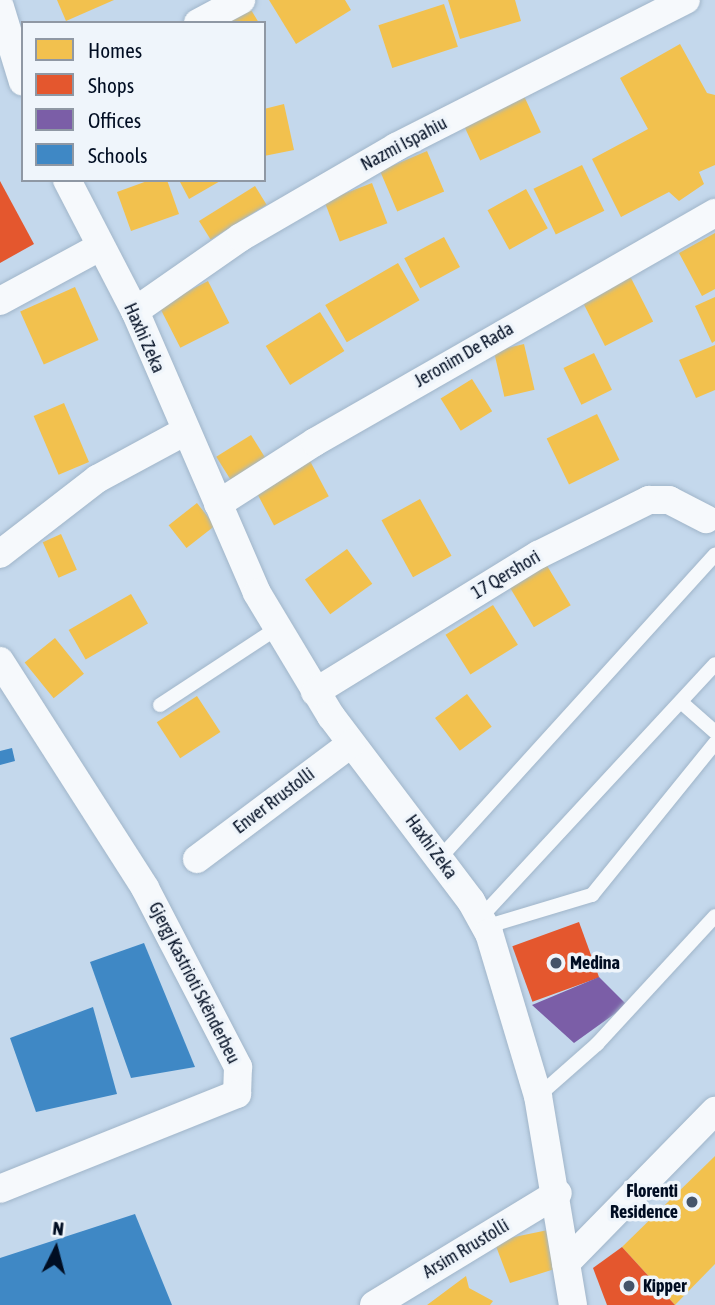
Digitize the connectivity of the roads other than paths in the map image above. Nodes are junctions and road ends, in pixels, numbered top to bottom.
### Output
1 (241, 0) edge
2 (686, 0) edge
3 (0, 7) edge
4 (202, 21) edge
5 (21, 75) edge
6 (68, 182) edge
7 (715, 213) edge
8 (100, 247) junction
9 (0, 301) edge
10 (135, 312) junction
11 (184, 432) junction
12 (218, 504) junction
13 (706, 519) dead end
14 (0, 554) edge
15 (715, 555) edge
16 (276, 628) junction
17 (0, 661) edge
18 (715, 664) edge
19 (315, 692) junction
20 (681, 702) junction
21 (160, 705) dead end
22 (715, 732) edge
23 (715, 743) edge
24 (351, 744) junction
25 (197, 859) dead end
26 (439, 859) junction
27 (715, 916) edge
28 (483, 922) junction
29 (538, 1096) junction
30 (715, 1111) edge
31 (0, 1189) edge
32 (558, 1193) junction
33 (566, 1263) junction
34 (374, 1305) edge
35 (573, 1305) edge

1 - 4 street
2 - 10 street, Nazmi Ispahiu
3 - 5 street
6 - 8 street, Haxhi Zeka
7 - 12 street, Jeronim De Rada
8 - 9 street
8 - 10 street, Haxhi Zeka
10 - 11 street, Haxhi Zeka
11 - 12 street, Haxhi Zeka
11 - 14 street
12 - 16 street, Haxhi Zeka
13 - 19 street, 17 Qershori
15 - 26 lane
16 - 19 street, Haxhi Zeka
16 - 21 lane
17 - 31 street, Gjergj Kastrioti Skënderbeu
18 - 20 lane
19 - 24 street, Haxhi Zeka
20 - 22 lane
20 - 28 lane
23 - 28 lane
24 - 25 street, Enver Rrustolli
24 - 26 street, Haxhi Zeka
26 - 28 street, Haxhi Zeka
27 - 29 lane
28 - 29 street, Haxhi Zeka
29 - 32 street, Haxhi Zeka
30 - 33 street
32 - 33 street, Haxhi Zeka
32 - 34 street, Arsim Rrustolli
33 - 35 street, Haxhi Zeka

